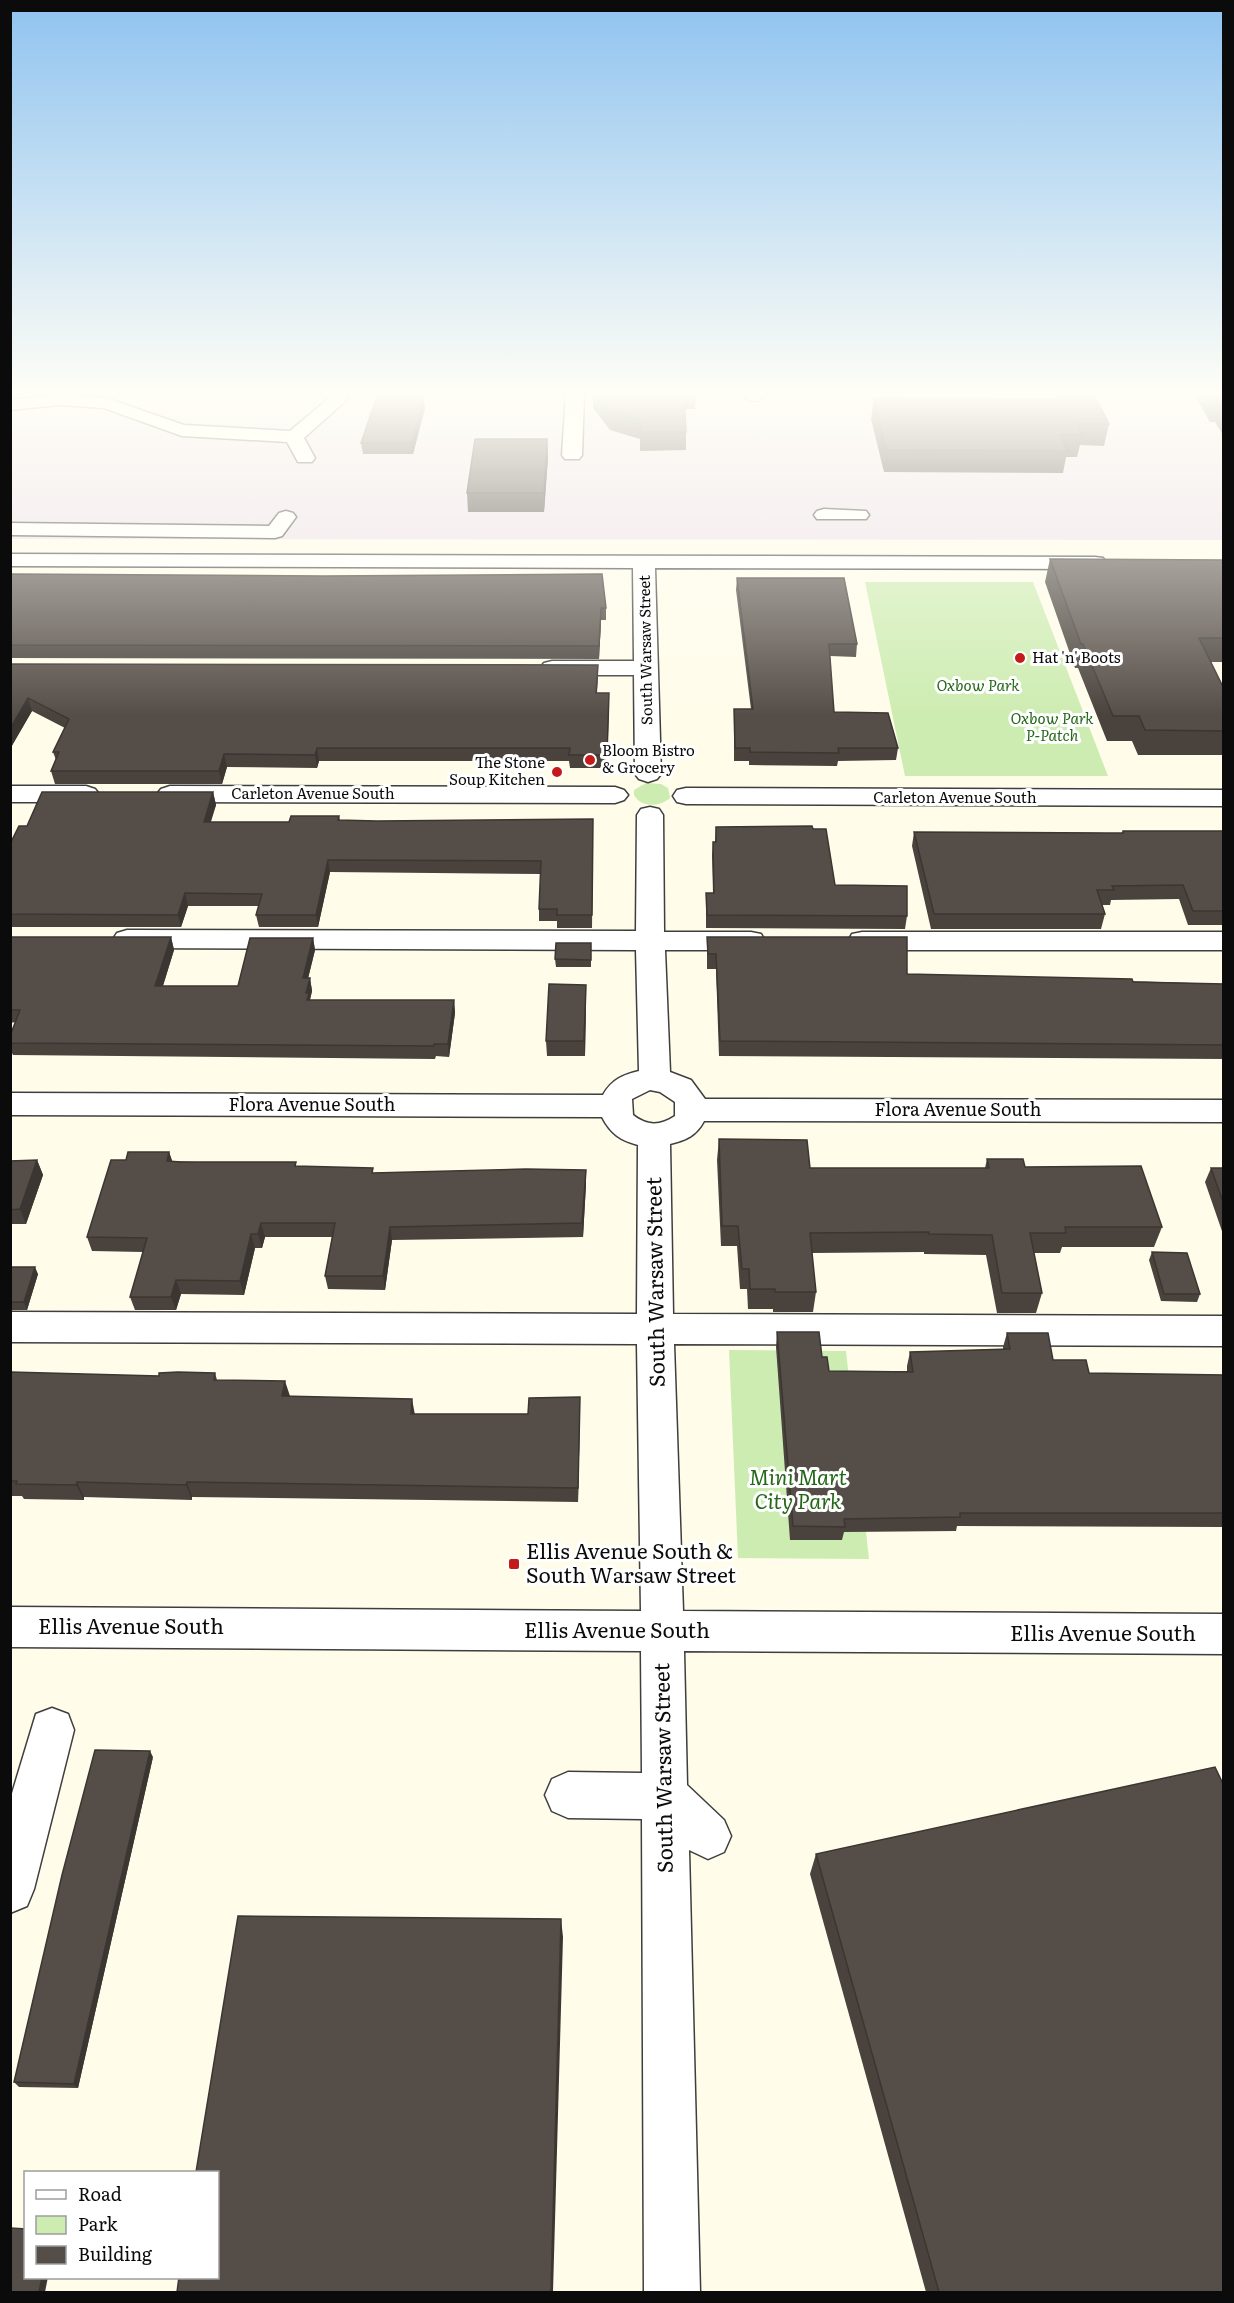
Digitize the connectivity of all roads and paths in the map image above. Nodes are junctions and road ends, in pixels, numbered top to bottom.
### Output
1 (824, 515) dead end
2 (859, 515) dead end
3 (286, 517) dead end
4 (10, 529) edge
5 (10, 560) edge
6 (644, 561) junction
7 (1110, 563) edge
8 (526, 668) edge
9 (646, 669) junction
10 (648, 774) junction
11 (10, 794) edge
12 (106, 794) edge
13 (141, 794) edge
14 (615, 795) junction
15 (686, 796) junction
16 (1224, 798) edge
17 (650, 815) junction
18 (105, 939) edge
19 (650, 941) junction
20 (840, 941) edge
21 (1224, 941) edge
22 (780, 942) edge
23 (655, 1079) junction
24 (10, 1104) edge
25 (614, 1106) junction
26 (693, 1110) junction
27 (1224, 1111) edge
28 (654, 1135) junction
29 (10, 1327) edge
30 (655, 1330) junction
31 (1224, 1331) edge
32 (10, 1627) edge
33 (662, 1631) junction
34 (1224, 1634) edge
35 (52, 1730) dead end
36 (568, 1795) dead end
37 (665, 1796) junction
38 (708, 1836) dead end
39 (10, 1889) edge
40 (672, 2292) edge

1 - 2 street
3 - 4 street
5 - 6 street
6 - 7 street
6 - 9 street, South Warsaw Street
8 - 9 street
9 - 10 street, South Warsaw Street
10 - 14 street
10 - 15 street
11 - 12 street
13 - 14 street, Carleton Avenue South
14 - 17 street
15 - 16 street, Carleton Avenue South
15 - 17 street
17 - 19 street
18 - 19 street
19 - 22 street
19 - 23 street
20 - 21 street
23 - 25 street
23 - 26 street
24 - 25 street, Flora Avenue South
25 - 28 street
26 - 27 street, Flora Avenue South
26 - 28 street
28 - 30 street, South Warsaw Street
29 - 30 street
30 - 31 street
30 - 33 street, South Warsaw Street
32 - 33 street, Ellis Avenue South
33 - 34 street, Ellis Avenue South
33 - 37 street, South Warsaw Street
35 - 39 street
36 - 37 street
37 - 38 street
37 - 40 street, South Warsaw Street

